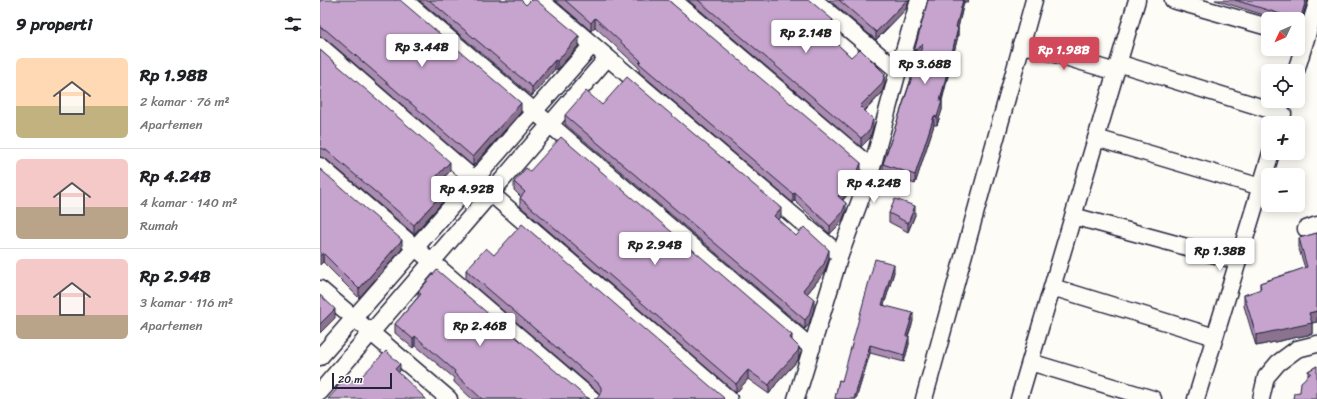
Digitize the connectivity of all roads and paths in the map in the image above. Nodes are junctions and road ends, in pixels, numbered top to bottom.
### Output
1 (404, 0) edge
2 (540, 0) edge
3 (673, 0) edge
4 (814, 0) edge
5 (919, 0) edge
6 (1034, 0) edge
7 (1137, 0) edge
8 (1173, 0) edge
9 (1317, 3) edge
10 (1261, 25) edge
11 (1305, 30) edge
12 (1021, 44) junction
13 (592, 45) junction
14 (320, 46) edge
15 (607, 58) junction
16 (1117, 67) junction
17 (898, 71) junction
18 (534, 111) junction
19 (1284, 113) edge
20 (550, 124) junction
21 (1096, 138) junction
22 (320, 166) edge
23 (872, 168) junction
24 (475, 179) junction
25 (1261, 186) joint
26 (491, 193) junction
27 (1073, 216) junction
28 (416, 248) junction
29 (840, 256) junction
30 (1238, 261) junction
31 (432, 262) junction
32 (1052, 287) junction
33 (320, 290) edge
34 (354, 319) junction
35 (371, 333) junction
36 (1215, 337) junction
37 (1317, 344) edge
38 (812, 348) junction
39 (320, 357) edge
40 (1030, 362) junction
41 (320, 392) edge
42 (449, 399) edge
43 (592, 399) edge
44 (728, 399) edge
45 (796, 399) edge
46 (924, 399) edge
47 (1019, 399) edge
48 (1153, 399) edge
49 (1196, 399) edge
50 (1261, 399) edge

1 - 18 street
2 - 13 street
3 - 23 street
4 - 17 street
5 - 17 street
6 - 12 street
7 - 16 street
8 - 10 street
9 - 11 street
12 - 16 street
12 - 46 street
13 - 15 street
13 - 18 street
14 - 24 street
15 - 20 street
15 - 29 street
16 - 19 street
16 - 21 street
17 - 23 street
18 - 20 street
18 - 24 street
20 - 26 street
20 - 38 street
21 - 25 street
21 - 27 street
22 - 28 street
23 - 29 street
24 - 26 street
24 - 28 street
25 - 30 street
26 - 31 street
26 - 44 street
27 - 30 street
27 - 32 street
28 - 31 street
28 - 34 street
29 - 38 street
30 - 36 street
31 - 35 street
31 - 43 street
32 - 36 street
32 - 40 street
33 - 34 street
34 - 35 street
34 - 39 street
35 - 41 street
35 - 42 street
36 - 49 street
37 - 50 street
38 - 45 street
40 - 47 street
40 - 48 street

